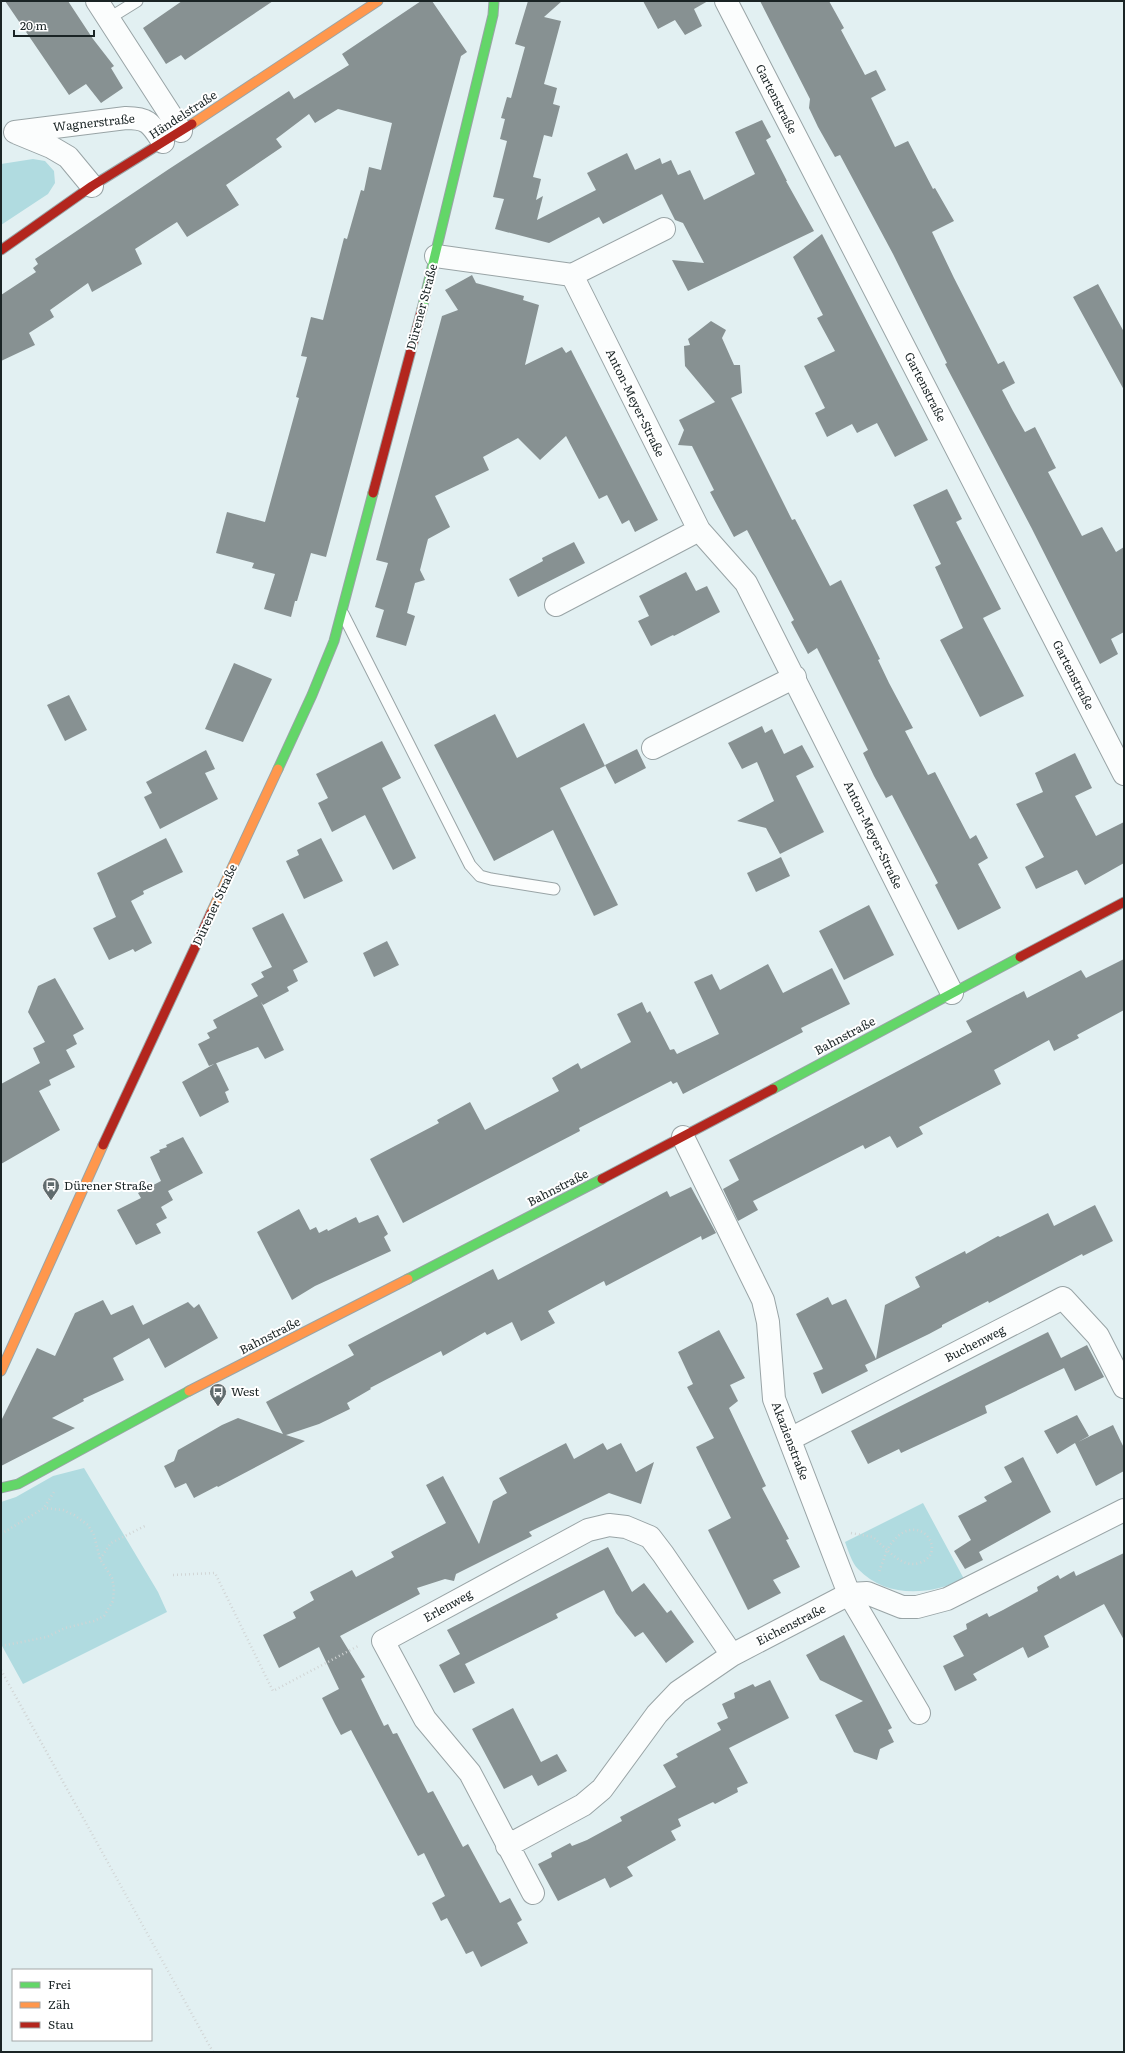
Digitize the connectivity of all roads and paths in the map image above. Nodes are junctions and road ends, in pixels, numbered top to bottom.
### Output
1 (137, 1) edge
2 (378, 1) edge
3 (494, 1) edge
4 (726, 1) edge
5 (103, 10) edge
6 (8, 134) edge
7 (172, 136) junction
8 (92, 186) junction
9 (664, 230) dead end
10 (1, 250) edge
11 (436, 256) junction
12 (572, 275) junction
13 (699, 530) junction
14 (556, 606) dead end
15 (342, 612) junction
16 (795, 677) junction
17 (653, 748) dead end
18 (1124, 774) edge
19 (554, 889) dead end
20 (1124, 902) edge
21 (952, 993) junction
22 (683, 1136) junction
23 (1, 1371) edge
24 (1124, 1387) edge
25 (790, 1439) junction
26 (1, 1488) edge
27 (1124, 1510) edge
28 (147, 1525) dead end
29 (825, 1533) junction
30 (1, 1534) edge
31 (887, 1550) junction
32 (100, 1559) junction
33 (173, 1575) dead end
34 (858, 1594) junction
35 (383, 1641) junction
36 (1, 1646) edge
37 (732, 1655) junction
38 (1, 1670) edge
39 (919, 1713) dead end
40 (507, 1846) junction
41 (533, 1893) dead end
42 (213, 2052) edge

1 - 5 lane
2 - 7 street, Händelstraße
3 - 11 street, Dürener Straße
4 - 18 street, Gartenstraße
5 - 7 street
6 - 7 street, Wagnerstraße
6 - 8 street, Wagnerstraße
7 - 8 street, Händelstraße
8 - 10 street, Händelstraße
9 - 12 street
11 - 12 street
11 - 15 street, Dürener Straße
12 - 13 street, Anton-Meyer-Straße
13 - 14 street
13 - 16 street, Anton-Meyer-Straße
15 - 19 lane
15 - 23 street, Dürener Straße
16 - 17 street
16 - 21 street, Anton-Meyer-Straße
20 - 21 street, Bahnstraße
21 - 22 street, Bahnstraße
22 - 25 street, Akazienstraße
22 - 26 street, Bahnstraße
24 - 25 street, Buchenweg
25 - 29 street, Akazienstraße
27 - 34 street
28 - 32 path
29 - 31 path
29 - 34 street, Akazienstraße
30 - 32 path
31 - 31 path
31 - 34 path
32 - 36 path
33 - 35 path
34 - 37 street, Eichenstraße
34 - 39 street, Akazienstraße
35 - 37 street, Erlenweg
35 - 40 street
37 - 40 street, Eichenstraße
38 - 42 path
40 - 41 street

